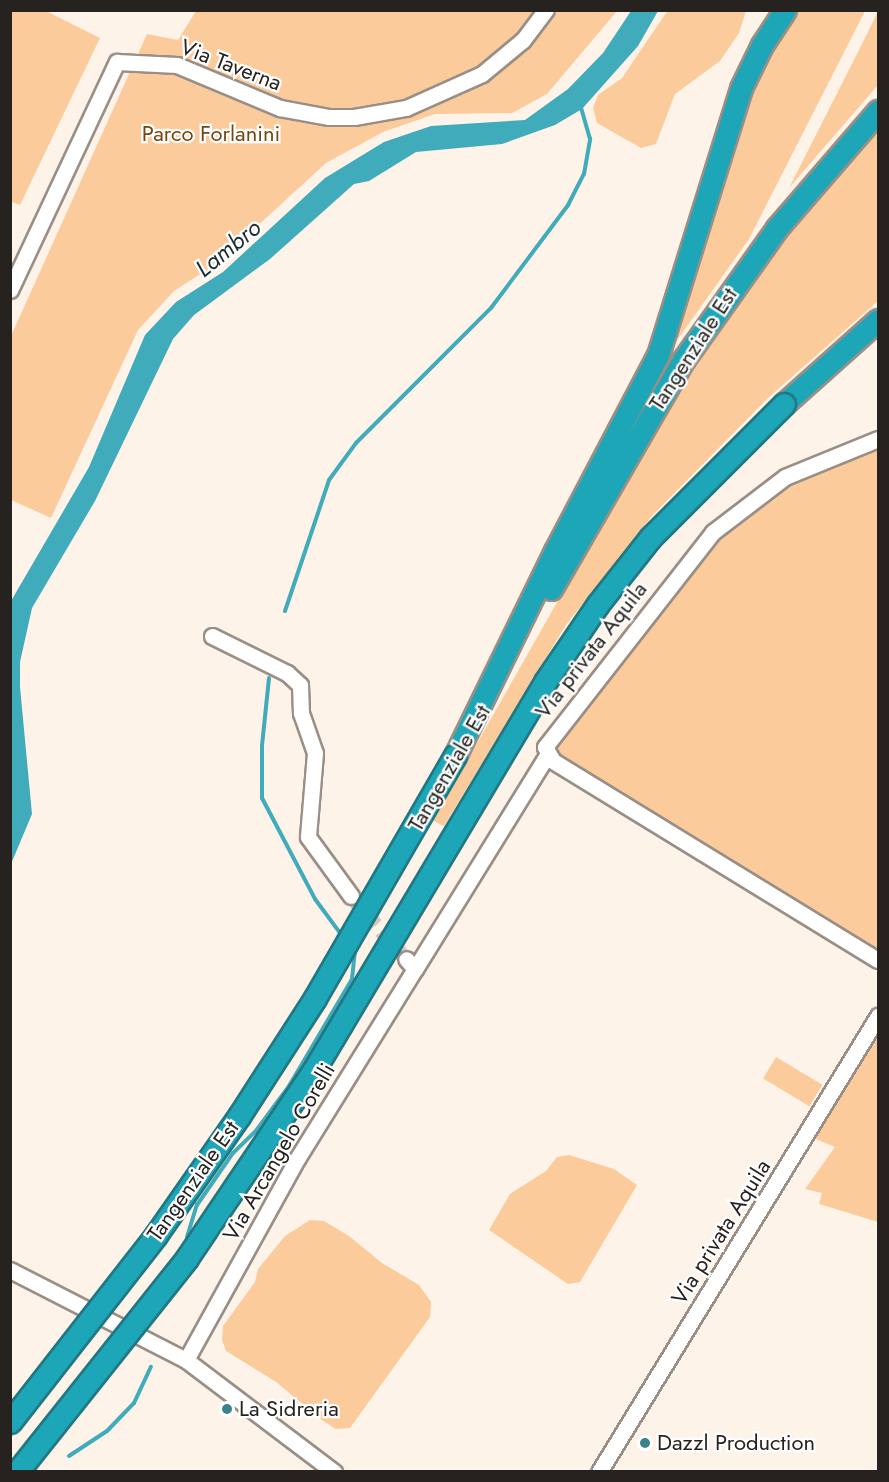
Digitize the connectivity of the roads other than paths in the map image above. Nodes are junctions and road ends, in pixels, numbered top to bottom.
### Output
1 (546, 10) edge
2 (785, 10) edge
3 (879, 111) edge
4 (10, 290) edge
5 (879, 320) edge
6 (871, 339) edge
7 (879, 439) edge
8 (596, 492) junction
9 (212, 636) dead end
10 (547, 755) junction
11 (351, 896) tunnel mouth
12 (879, 960) edge
13 (879, 1016) edge
14 (10, 1270) edge
15 (186, 1360) junction
16 (10, 1422) edge
17 (17, 1472) edge
18 (333, 1472) edge
19 (599, 1472) edge

1 - 4 street, Via Taverna
2 - 8 highway
3 - 8 highway, Tangenziale Est
5 - 6 highway, Tangenziale Est
6 - 17 highway, Tangenziale Est, bridge
7 - 10 street, Via privata Aquila
8 - 16 highway, Tangenziale Est, bridge
9 - 11 street
10 - 12 street, Via privata Aquila
10 - 15 street, Via Arcangelo Corelli
13 - 19 street, Via privata Aquila
14 - 15 street
15 - 18 street

